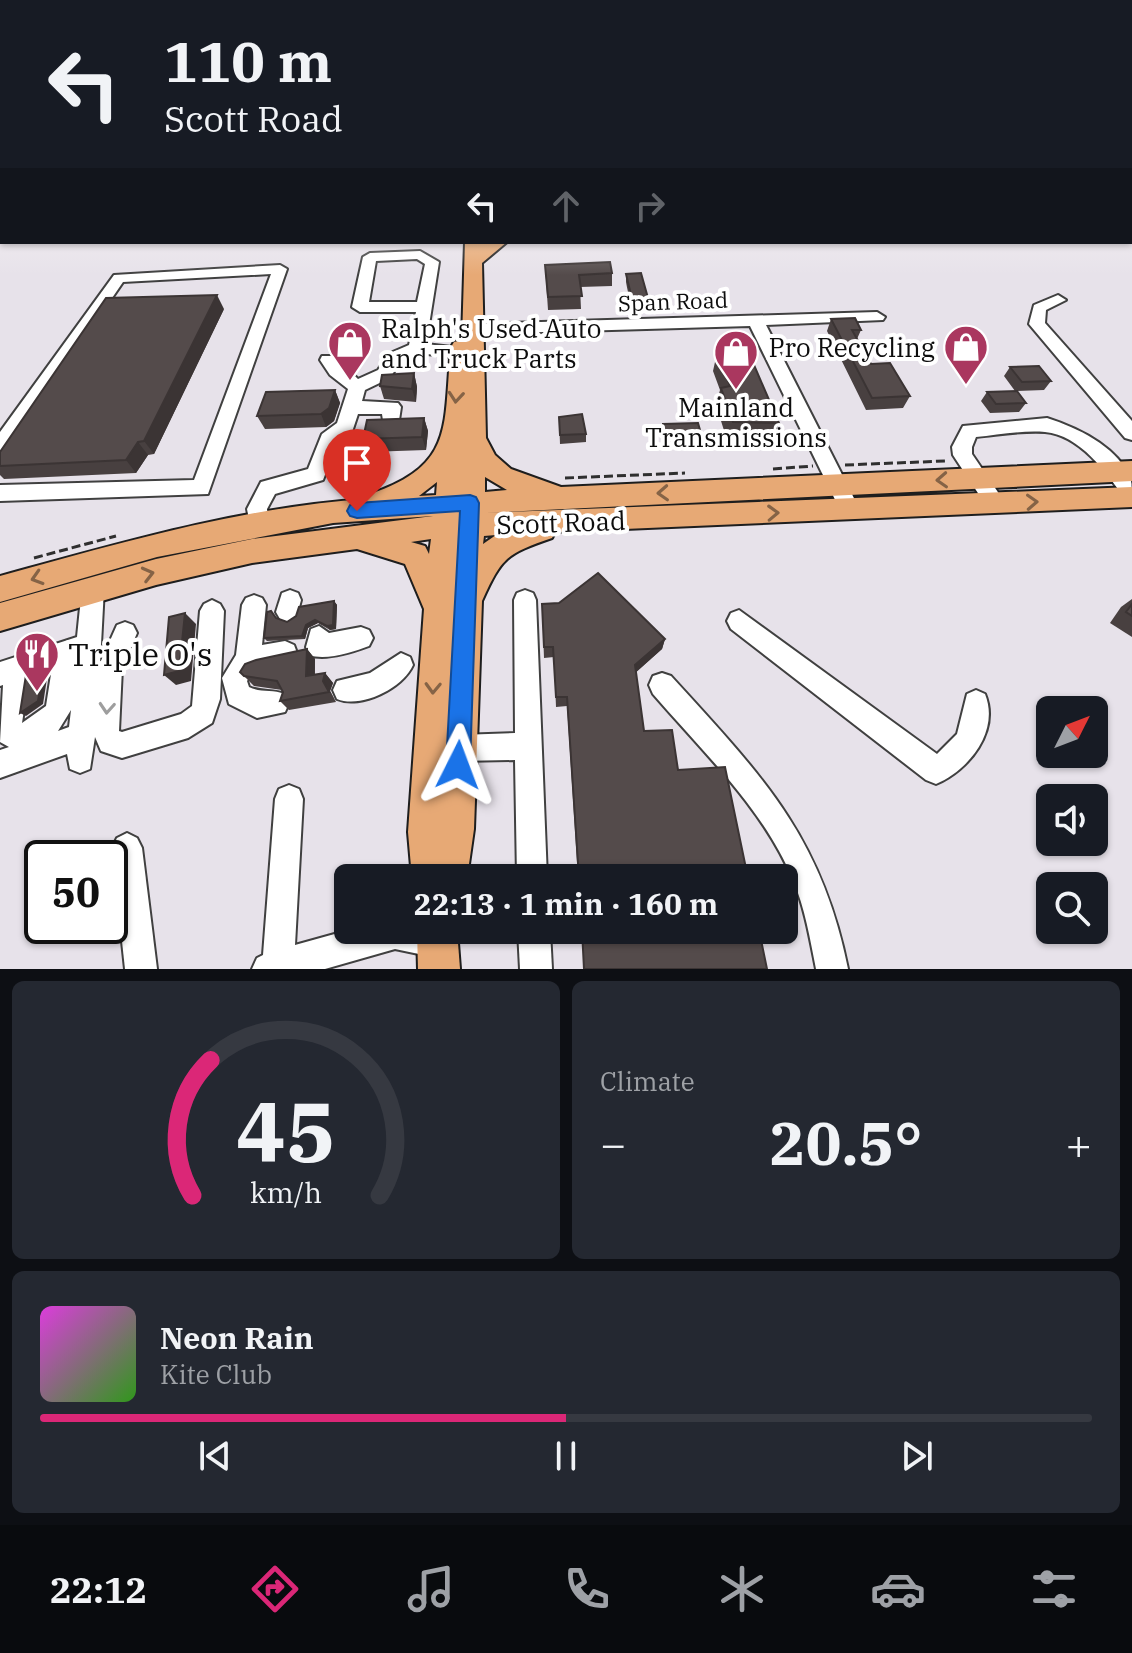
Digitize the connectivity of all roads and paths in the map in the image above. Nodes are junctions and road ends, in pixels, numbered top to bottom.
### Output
1 (494, 244) edge
2 (474, 252) edge
3 (1058, 300) dead end
4 (424, 307) junction
5 (877, 317) dead end
6 (756, 321) junction
7 (471, 329) junction
8 (417, 348) junction
9 (460, 353) junction
10 (328, 360) dead end
11 (357, 387) junction
12 (351, 408) junction
13 (391, 422) edge
14 (1132, 433) edge
15 (463, 439) junction
16 (0, 446) edge
17 (954, 461) dead end
18 (810, 466) dead end
19 (783, 468) dead end
20 (1124, 471) edge
21 (677, 473) dead end
22 (836, 475) junction
23 (979, 478) junction
24 (0, 493) edge
25 (1132, 495) edge
26 (578, 499) junction
27 (996, 504) junction
28 (850, 510) junction
29 (458, 514) junction
30 (258, 524) junction
31 (334, 525) junction
32 (93, 588) junction
33 (0, 589) edge
34 (525, 600) dead end
35 (254, 605) dead end
36 (212, 611) dead end
37 (452, 611) junction
38 (0, 617) edge
39 (739, 621) dead end
40 (125, 633) dead end
41 (361, 638) dead end
42 (78, 648) junction
43 (248, 659) junction
44 (401, 665) dead end
45 (8, 671) edge
46 (662, 685) dead end
47 (346, 690) dead end
48 (276, 703) dead end
49 (976, 703) dead end
50 (0, 710) edge
51 (528, 746) junction
52 (459, 748) junction
53 (0, 764) edge
54 (289, 799) dead end
55 (128, 857) edge
56 (430, 864) edge
57 (449, 864) edge
58 (532, 864) edge
59 (357, 944) edge
60 (535, 944) edge
61 (273, 968) edge
62 (141, 969) edge
63 (536, 969) edge
64 (832, 969) edge

1 - 2 main road
2 - 7 main road
3 - 14 street
4 - 4 street
4 - 8 street
5 - 6 street, Span Road
6 - 7 street, Span Road
6 - 22 street
7 - 9 main road
7 - 15 main road
8 - 9 street
8 - 11 street
9 -> 15 main road
10 - 11 street
11 - 12 street
12 - 13 street
12 - 30 street
15 - 26 main road
15 - 29 main road
15 - 31 main road
16 - 24 street
17 - 22 path
18 - 19 path
20 - 23 main road, Scott Road
20 - 23 street
20 - 25 street
21 - 26 path
23 -> 22 main road, Scott Road
22 -> 26 main road, Scott Road
22 - 28 street
23 - 27 street
27 -> 25 main road, Scott Road
26 -> 28 main road, Scott Road
26 - 29 main road, Scott Road
26 - 37 main road
27 - 28 main road, Scott Road
29 - 31 main road, Scott Road
29 - 37 main road
30 - 31 main road, Scott Road
30 -> 33 main road, Scott Road
32 -> 31 main road, Scott Road
31 - 37 main road
32 - 38 main road, Scott Road
32 - 42 street
34 - 51 street
35 - 43 street
40 -> 36 street
37 - 52 main road
37 -> 56 main road
39 - 49 street
41 - 43 street
42 - 45 street
42 - 45 street
42 - 53 street
43 - 48 street
44 - 47 street
45 - 50 street
46 - 64 street
51 - 52 street
51 - 58 street
52 - 57 main road
54 - 61 street
55 - 62 street
59 - 61 street
60 - 63 street

